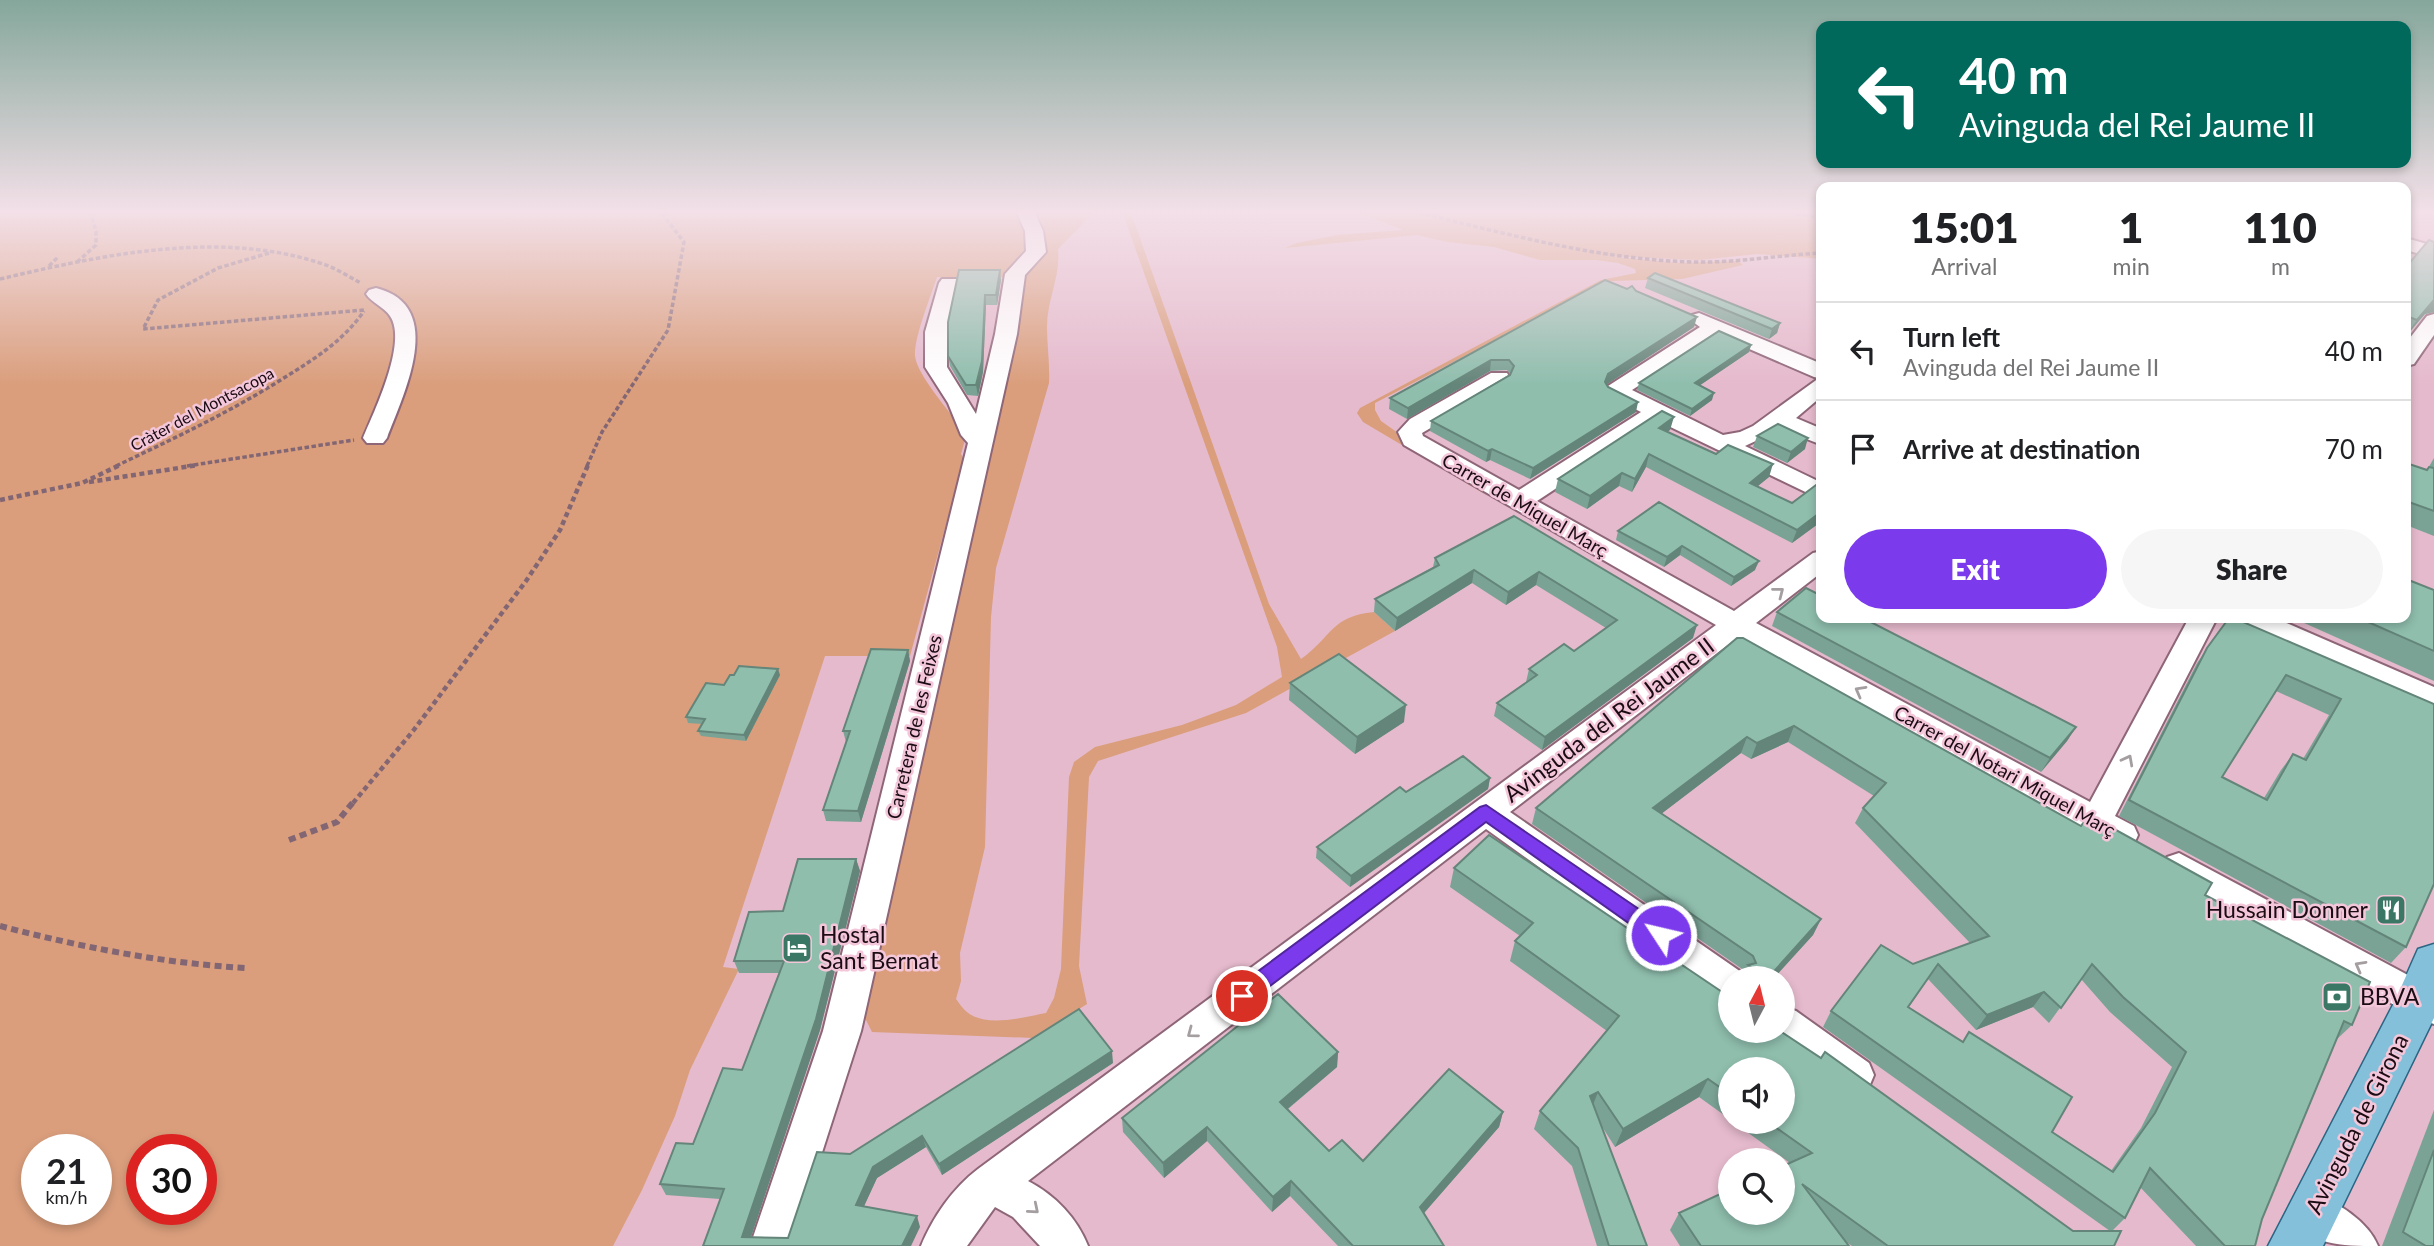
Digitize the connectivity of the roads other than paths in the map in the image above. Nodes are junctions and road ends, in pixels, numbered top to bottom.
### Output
1 (1020, 269) edge
2 (949, 283) dead end
3 (371, 302) road end
4 (1679, 311) edge
5 (2434, 320) edge
6 (1716, 326) junction
7 (2416, 350) edge
8 (1816, 369) edge
9 (1499, 378) edge
10 (1816, 389) edge
11 (1797, 404) junction
12 (1658, 411) junction
13 (1816, 412) edge
14 (1778, 419) junction
15 (1816, 435) edge
16 (375, 438) road end
17 (981, 441) junction
18 (1720, 442) junction
19 (1816, 490) edge
20 (1518, 502) junction
21 (1816, 564) edge
22 (2200, 623) edge
23 (2262, 623) edge
24 (1737, 624) junction
25 (2434, 699) edge
26 (1486, 812) junction
27 (2096, 821) junction
28 (1718, 976) edge
29 (2429, 990) edge
30 (1796, 1032) edge
31 (1883, 1094) edge
32 (992, 1183) junction
33 (2304, 1229) edge
34 (771, 1246) edge
35 (942, 1246) edge
36 (1067, 1246) edge
37 (2357, 1246) edge

1 - 17 street, Carretera de les Feixes
2 - 17 street
3 - 16 street
4 - 6 street
5 - 7 street
6 - 8 street
6 - 12 street
9 - 20 street, Carrer de Miquel Març
10 - 11 street
11 - 13 street
11 - 14 street
12 - 18 street
12 - 20 street
14 - 15 street
14 - 18 street
17 - 34 street, Carretera de les Feixes
18 - 19 street
20 - 24 street, Carrer de Miquel Març
24 -> 21 street, Avinguda del Rei Jaume II
27 -> 22 street
23 - 25 street
24 - 26 street, Avinguda del Rei Jaume II
27 -> 24 street, Carrer del Notari Miquel Març
26 - 28 street
26 -> 32 street, Avinguda del Rei Jaume II
29 -> 27 street, Carrer del Notari Miquel Març
29 - 33 main road, Avinguda de Girona
30 - 31 street
32 - 35 street, Avinguda del Rei Jaume II
32 -> 36 street
33 - 37 street

